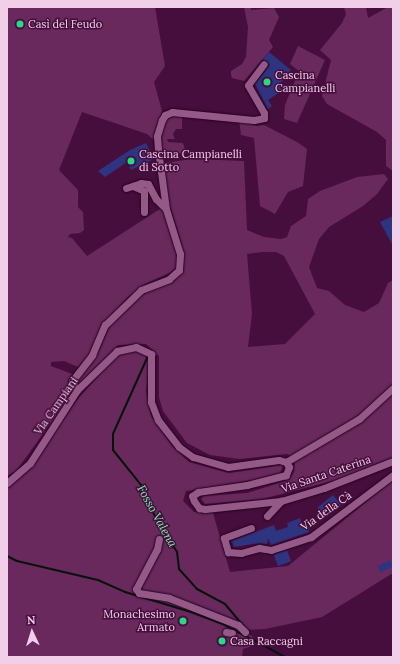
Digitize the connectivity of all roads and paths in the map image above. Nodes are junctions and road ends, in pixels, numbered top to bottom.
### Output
1 (264, 64) dead end
2 (134, 186) junction
3 (126, 188) dead end
4 (166, 209) junction
5 (144, 212) dead end
6 (393, 388) edge
7 (78, 390) junction
8 (393, 461) edge
9 (286, 462) junction
10 (393, 475) edge
11 (7, 483) edge
12 (281, 501) junction
13 (267, 516) dead end
14 (252, 528) dead end
15 (159, 539) dead end
16 (245, 632) dead end

1 - 4 street
2 - 3 street
2 - 4 street
2 - 5 street
4 - 7 street
6 - 9 street
7 - 9 street, Via Campiani
7 - 11 street, Via Campiani
8 - 12 street, Via Santa Caterina
9 - 12 street, Via Santa Caterina
10 - 14 street, Via della Cà
12 - 13 street
15 - 16 street

